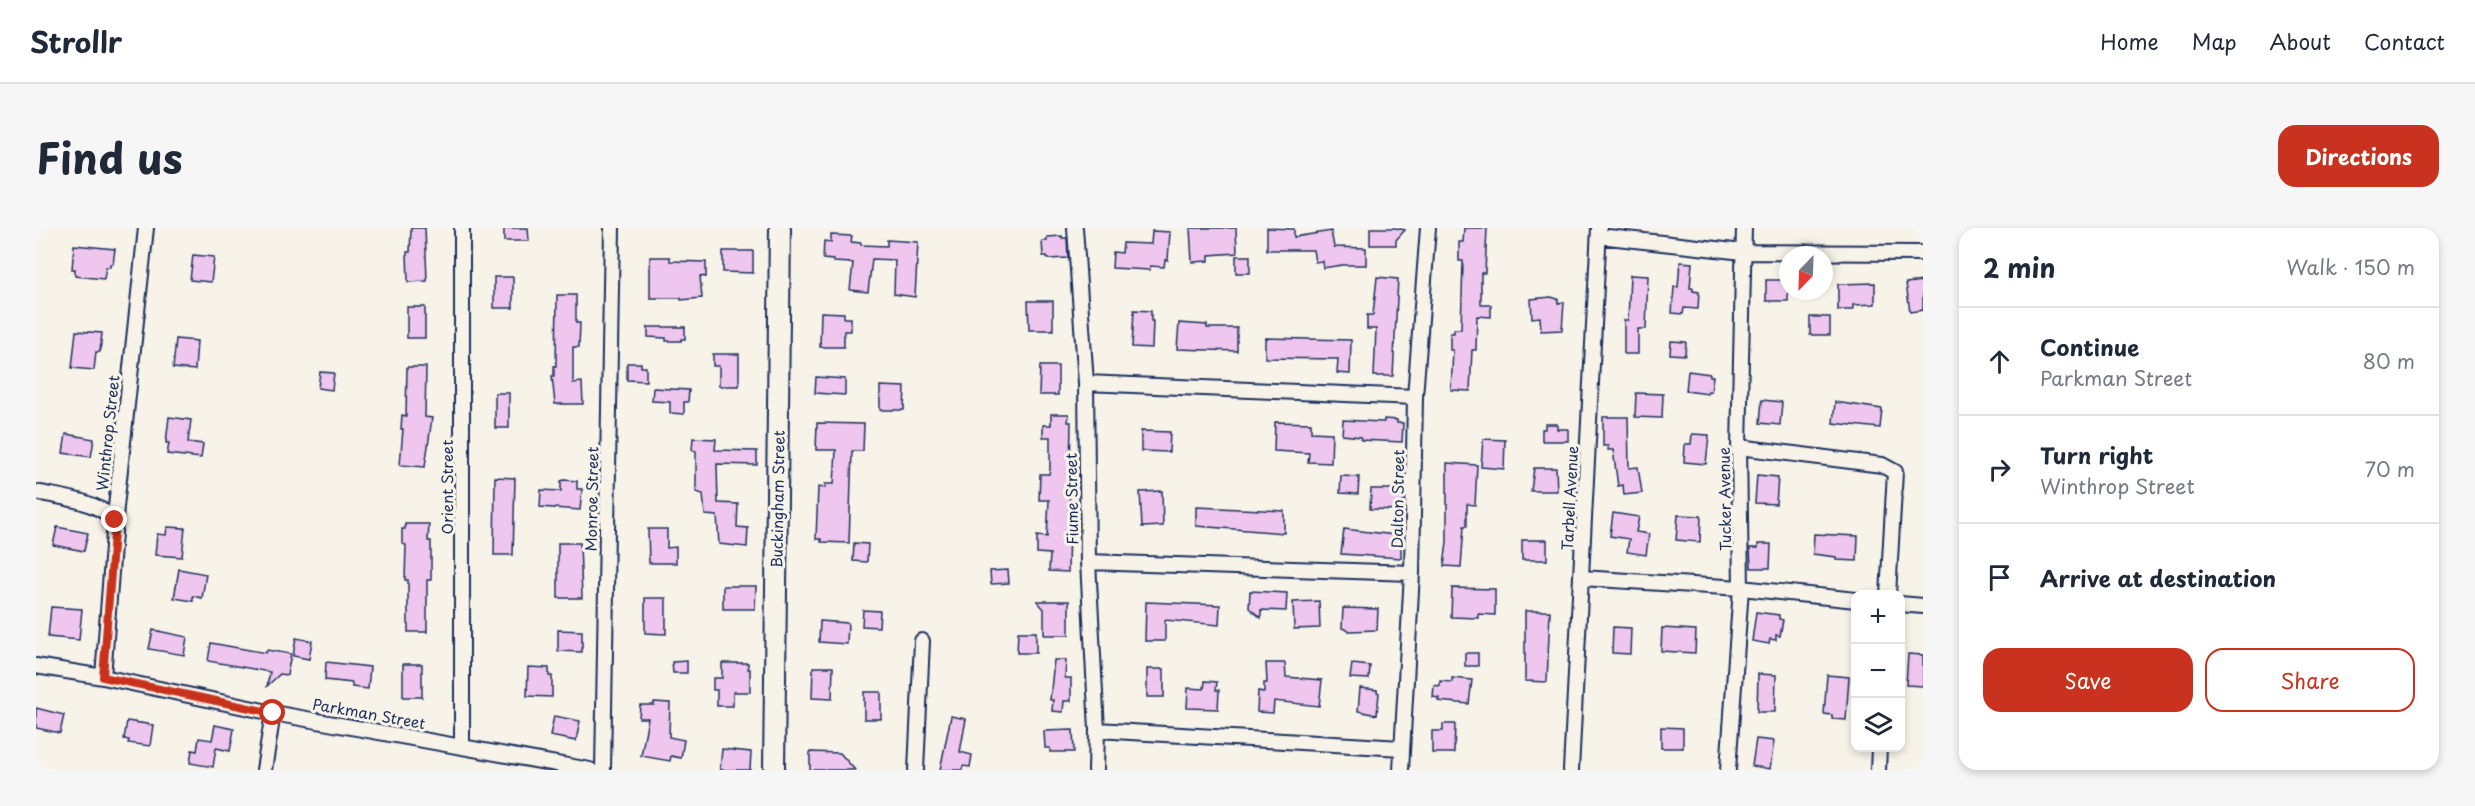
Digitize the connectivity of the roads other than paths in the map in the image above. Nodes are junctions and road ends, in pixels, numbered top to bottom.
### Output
1 (146, 228) edge
2 (462, 228) edge
3 (612, 228) edge
4 (780, 228) edge
5 (1076, 228) edge
6 (1428, 228) edge
7 (1744, 228) edge
8 (1599, 232) edge
9 (1743, 252) junction
10 (1923, 254) edge
11 (1086, 383) junction
12 (1415, 397) junction
13 (1739, 447) junction
14 (36, 492) edge
15 (115, 520) junction
16 (1088, 562) junction
17 (1412, 573) junction
18 (1581, 578) junction
19 (1741, 588) junction
20 (1888, 590) edge
21 (1851, 599) edge
22 (1905, 604) edge
23 (1923, 606) edge
24 (922, 641) dead end
25 (36, 666) edge
26 (103, 677) junction
27 (273, 713) junction
28 (1097, 730) junction
29 (462, 746) junction
30 (1401, 748) junction
31 (1879, 752) edge
32 (264, 770) edge
33 (590, 770) edge
34 (603, 770) edge
35 (774, 770) edge
36 (916, 770) edge
37 (1096, 770) edge
38 (1401, 770) edge
39 (1571, 770) edge
40 (1728, 770) edge
41 (1878, 770) edge

1 - 15 street, Winthrop Street
2 - 29 street, Orient Street
3 - 34 street, Monroe Street
4 - 35 main road, Buckingham Street
5 - 11 street, Fiume Street
6 - 12 street, Dalton Street
7 - 9 street, Tucker Avenue
8 - 9 street
8 - 18 street, Tarbell Avenue
9 - 10 street
9 - 13 street, Tucker Avenue
11 - 12 street
11 - 16 street, Fiume Street
12 - 17 street, Dalton Street
13 - 19 street, Tucker Avenue
13 - 20 street
14 - 15 street
15 - 26 street, Winthrop Street
16 - 17 street
16 - 28 street, Fiume Street
17 - 30 street, Dalton Street
18 - 19 street
18 - 39 street, Tarbell Avenue
19 - 21 street
19 - 40 street, Tucker Avenue
22 - 23 street
24 - 36 street
25 - 26 street, Parkman Street
26 - 27 street, Parkman Street
27 - 29 street, Parkman Street
27 - 32 street
28 - 30 street
28 - 37 street, Fiume Street
29 - 33 street, Parkman Street
30 - 38 street, Dalton Street
31 - 41 street

